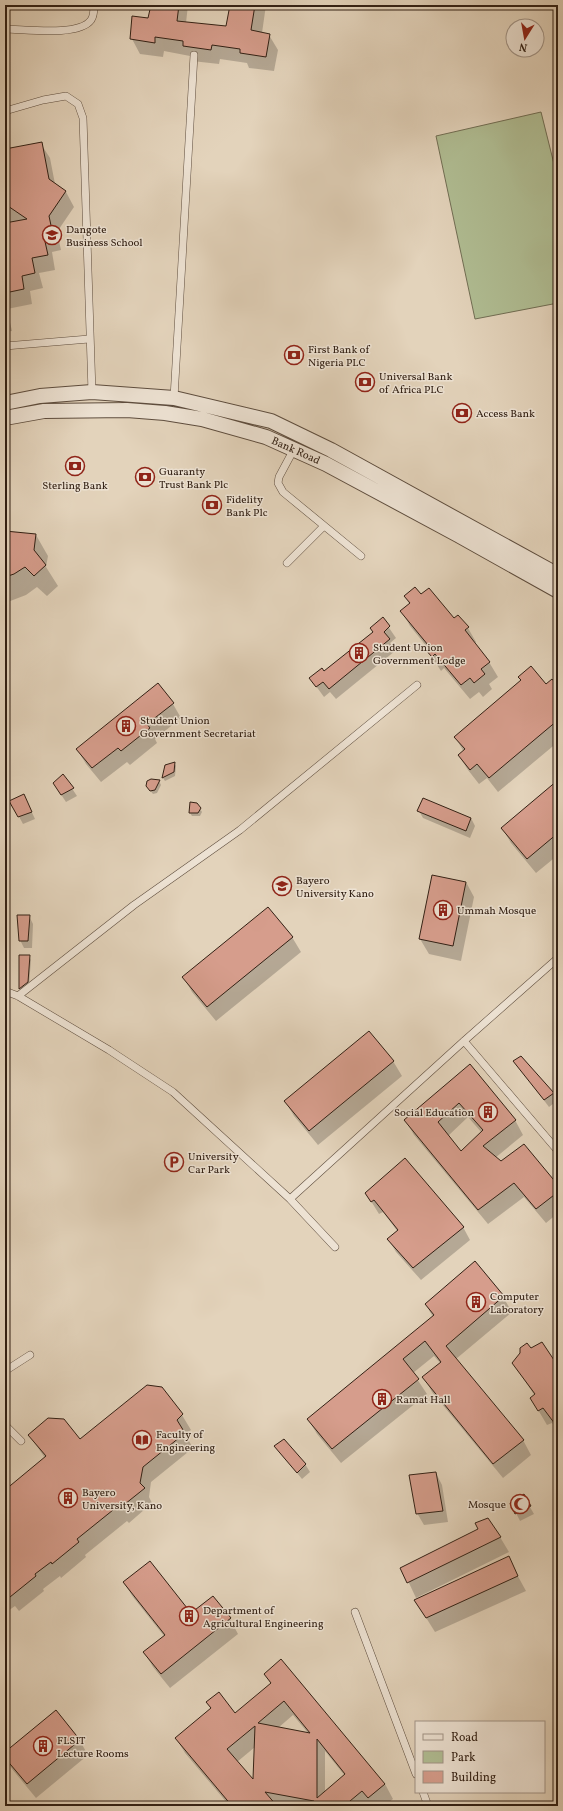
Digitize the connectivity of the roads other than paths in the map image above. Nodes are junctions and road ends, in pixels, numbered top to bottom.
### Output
1 (94, 5) edge
2 (5, 29) edge
3 (194, 54) dead end
4 (5, 111) edge
5 (89, 339) junction
6 (5, 346) edge
7 (92, 392) junction
8 (174, 398) junction
9 (5, 403) edge
10 (5, 418) edge
11 (294, 449) junction
12 (324, 526) junction
13 (361, 556) dead end
14 (287, 564) dead end
15 (558, 574) edge
16 (558, 591) edge
17 (417, 685) dead end
18 (558, 958) edge
19 (5, 991) edge
20 (18, 996) junction
21 (464, 1041) junction
22 (558, 1151) edge
23 (290, 1199) junction
24 (335, 1247) dead end
25 (30, 1355) dead end
26 (5, 1371) edge
27 (7, 1430) edge
28 (21, 1441) dead end
29 (355, 1612) dead end
30 (415, 1771) edge
31 (423, 1793) edge
32 (428, 1806) edge

1 - 2 lane
3 - 8 lane
4 - 5 lane
5 - 6 lane
5 - 7 lane
7 - 8 street
7 - 9 street
8 - 15 street
10 - 11 street, Bank Road
11 - 12 lane
11 - 16 street, Bank Road
12 - 13 lane
12 - 14 lane
17 - 20 lane
18 - 21 lane
19 - 20 lane
20 - 23 lane
21 - 22 lane
21 - 23 lane
23 - 24 lane
25 - 26 lane
27 - 28 lane
29 - 30 lane
31 - 32 lane

